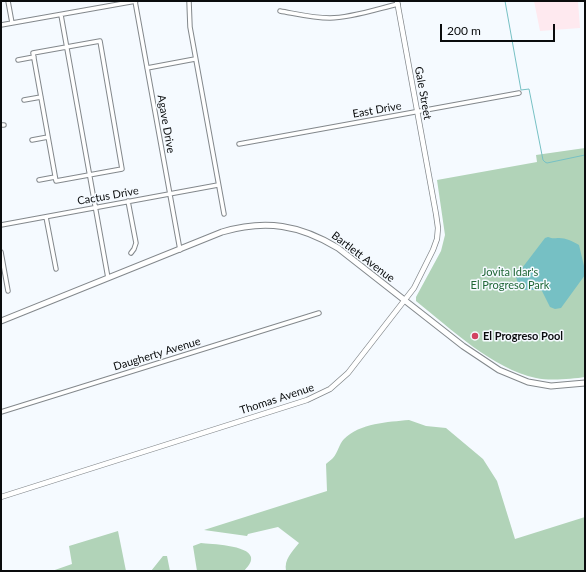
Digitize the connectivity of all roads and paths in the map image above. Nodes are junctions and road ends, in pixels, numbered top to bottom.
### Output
1 (8, 1) edge
2 (135, 1) edge
3 (189, 1) edge
4 (397, 3) edge
5 (280, 11) dead end
6 (60, 15) junction
7 (12, 24) junction
8 (1, 25) edge
9 (66, 47) junction
10 (33, 55) junction
11 (195, 59) junction
12 (18, 60) dead end
13 (147, 68) junction
14 (519, 93) dead end
15 (41, 97) junction
16 (24, 100) dead end
17 (417, 112) junction
18 (48, 137) junction
19 (32, 140) dead end
20 (239, 144) dead end
21 (89, 175) junction
22 (55, 179) junction
23 (39, 180) dead end
24 (218, 185) junction
25 (431, 188) joint
26 (169, 194) junction
27 (128, 201) junction
28 (95, 208) junction
29 (224, 214) dead end
30 (46, 217) junction
31 (1, 224) edge
32 (180, 250) junction
33 (1, 252) edge
34 (131, 253) dead end
35 (56, 269) dead end
36 (108, 278) junction
37 (8, 291) dead end
38 (404, 301) junction
39 (319, 314) dead end
40 (1, 321) edge
41 (585, 383) edge
42 (1, 412) edge
43 (1, 496) edge

1 - 7 street
2 - 6 street
2 - 13 street, Agave Drive
3 - 11 street
4 - 5 street
4 - 17 street, Gale Street
6 - 7 street
6 - 9 street
7 - 8 street
9 - 10 street
9 - 21 street
9 - 21 street
10 - 12 street
10 - 15 street
11 - 13 street
11 - 24 street
13 - 26 street, Agave Drive
14 - 17 street, East Drive
15 - 16 street
15 - 18 street
17 - 20 street, East Drive
17 - 25 street, Gale Street
18 - 19 street
18 - 22 street
21 - 22 street
21 - 28 street
22 - 23 street
24 - 26 street, Cactus Drive
24 - 29 street
25 - 38 street, Thomas Avenue
26 - 27 street, Cactus Drive
26 - 32 street, Agave Drive
27 - 28 street, Cactus Drive
27 - 34 street
28 - 30 street, Cactus Drive
28 - 36 street
30 - 31 street, Cactus Drive
30 - 35 street
32 - 36 main road, Bartlett Avenue
32 - 38 main road, Bartlett Avenue
33 - 37 street
36 - 40 main road, Bartlett Avenue
38 - 41 main road, Bartlett Avenue
38 - 43 street, Thomas Avenue
39 - 42 street, Daugherty Avenue

